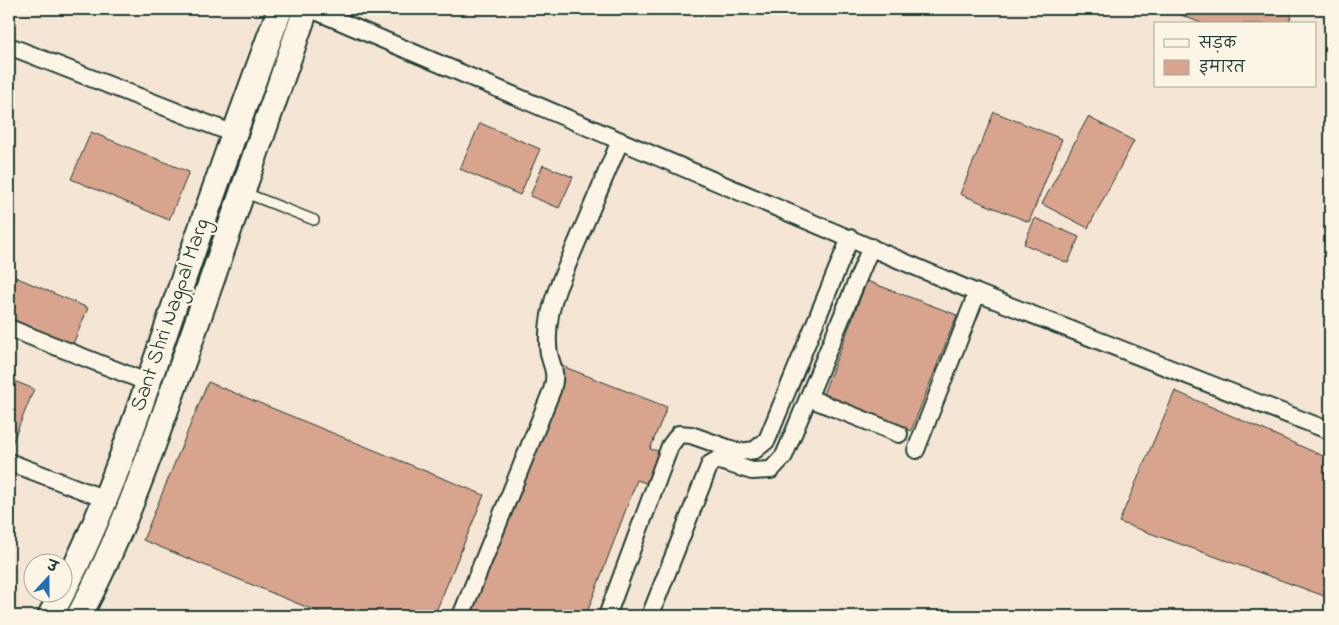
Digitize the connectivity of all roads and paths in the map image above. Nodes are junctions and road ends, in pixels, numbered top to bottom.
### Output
1 (280, 9) edge
2 (306, 9) edge
3 (311, 9) edge
4 (9, 46) edge
5 (234, 134) junction
6 (620, 141) junction
7 (243, 191) junction
8 (314, 220) dead end
9 (850, 238) junction
10 (871, 247) junction
11 (977, 293) junction
12 (9, 328) edge
13 (148, 383) junction
14 (809, 398) junction
15 (1330, 431) edge
16 (899, 434) dead end
17 (916, 450) dead end
18 (9, 462) edge
19 (105, 499) junction
20 (50, 616) edge
21 (79, 616) edge
22 (461, 616) edge
23 (607, 616) edge
24 (650, 616) edge

1 - 5 main road, Sant Shri Nagpal Marg
2 - 7 main road, Sant Shri Nagpal Marg
3 - 6 street
4 - 5 street
5 - 13 main road, Sant Shri Nagpal Marg
6 - 9 street
6 - 22 street
7 - 8 lane
7 - 21 main road, Sant Shri Nagpal Marg
9 - 10 street
9 - 23 street
10 - 11 street
10 - 14 street
11 - 15 street
11 - 17 street
12 - 13 street
13 - 19 main road, Sant Shri Nagpal Marg
14 - 16 street
14 - 24 street
18 - 19 street
19 - 20 main road, Sant Shri Nagpal Marg

